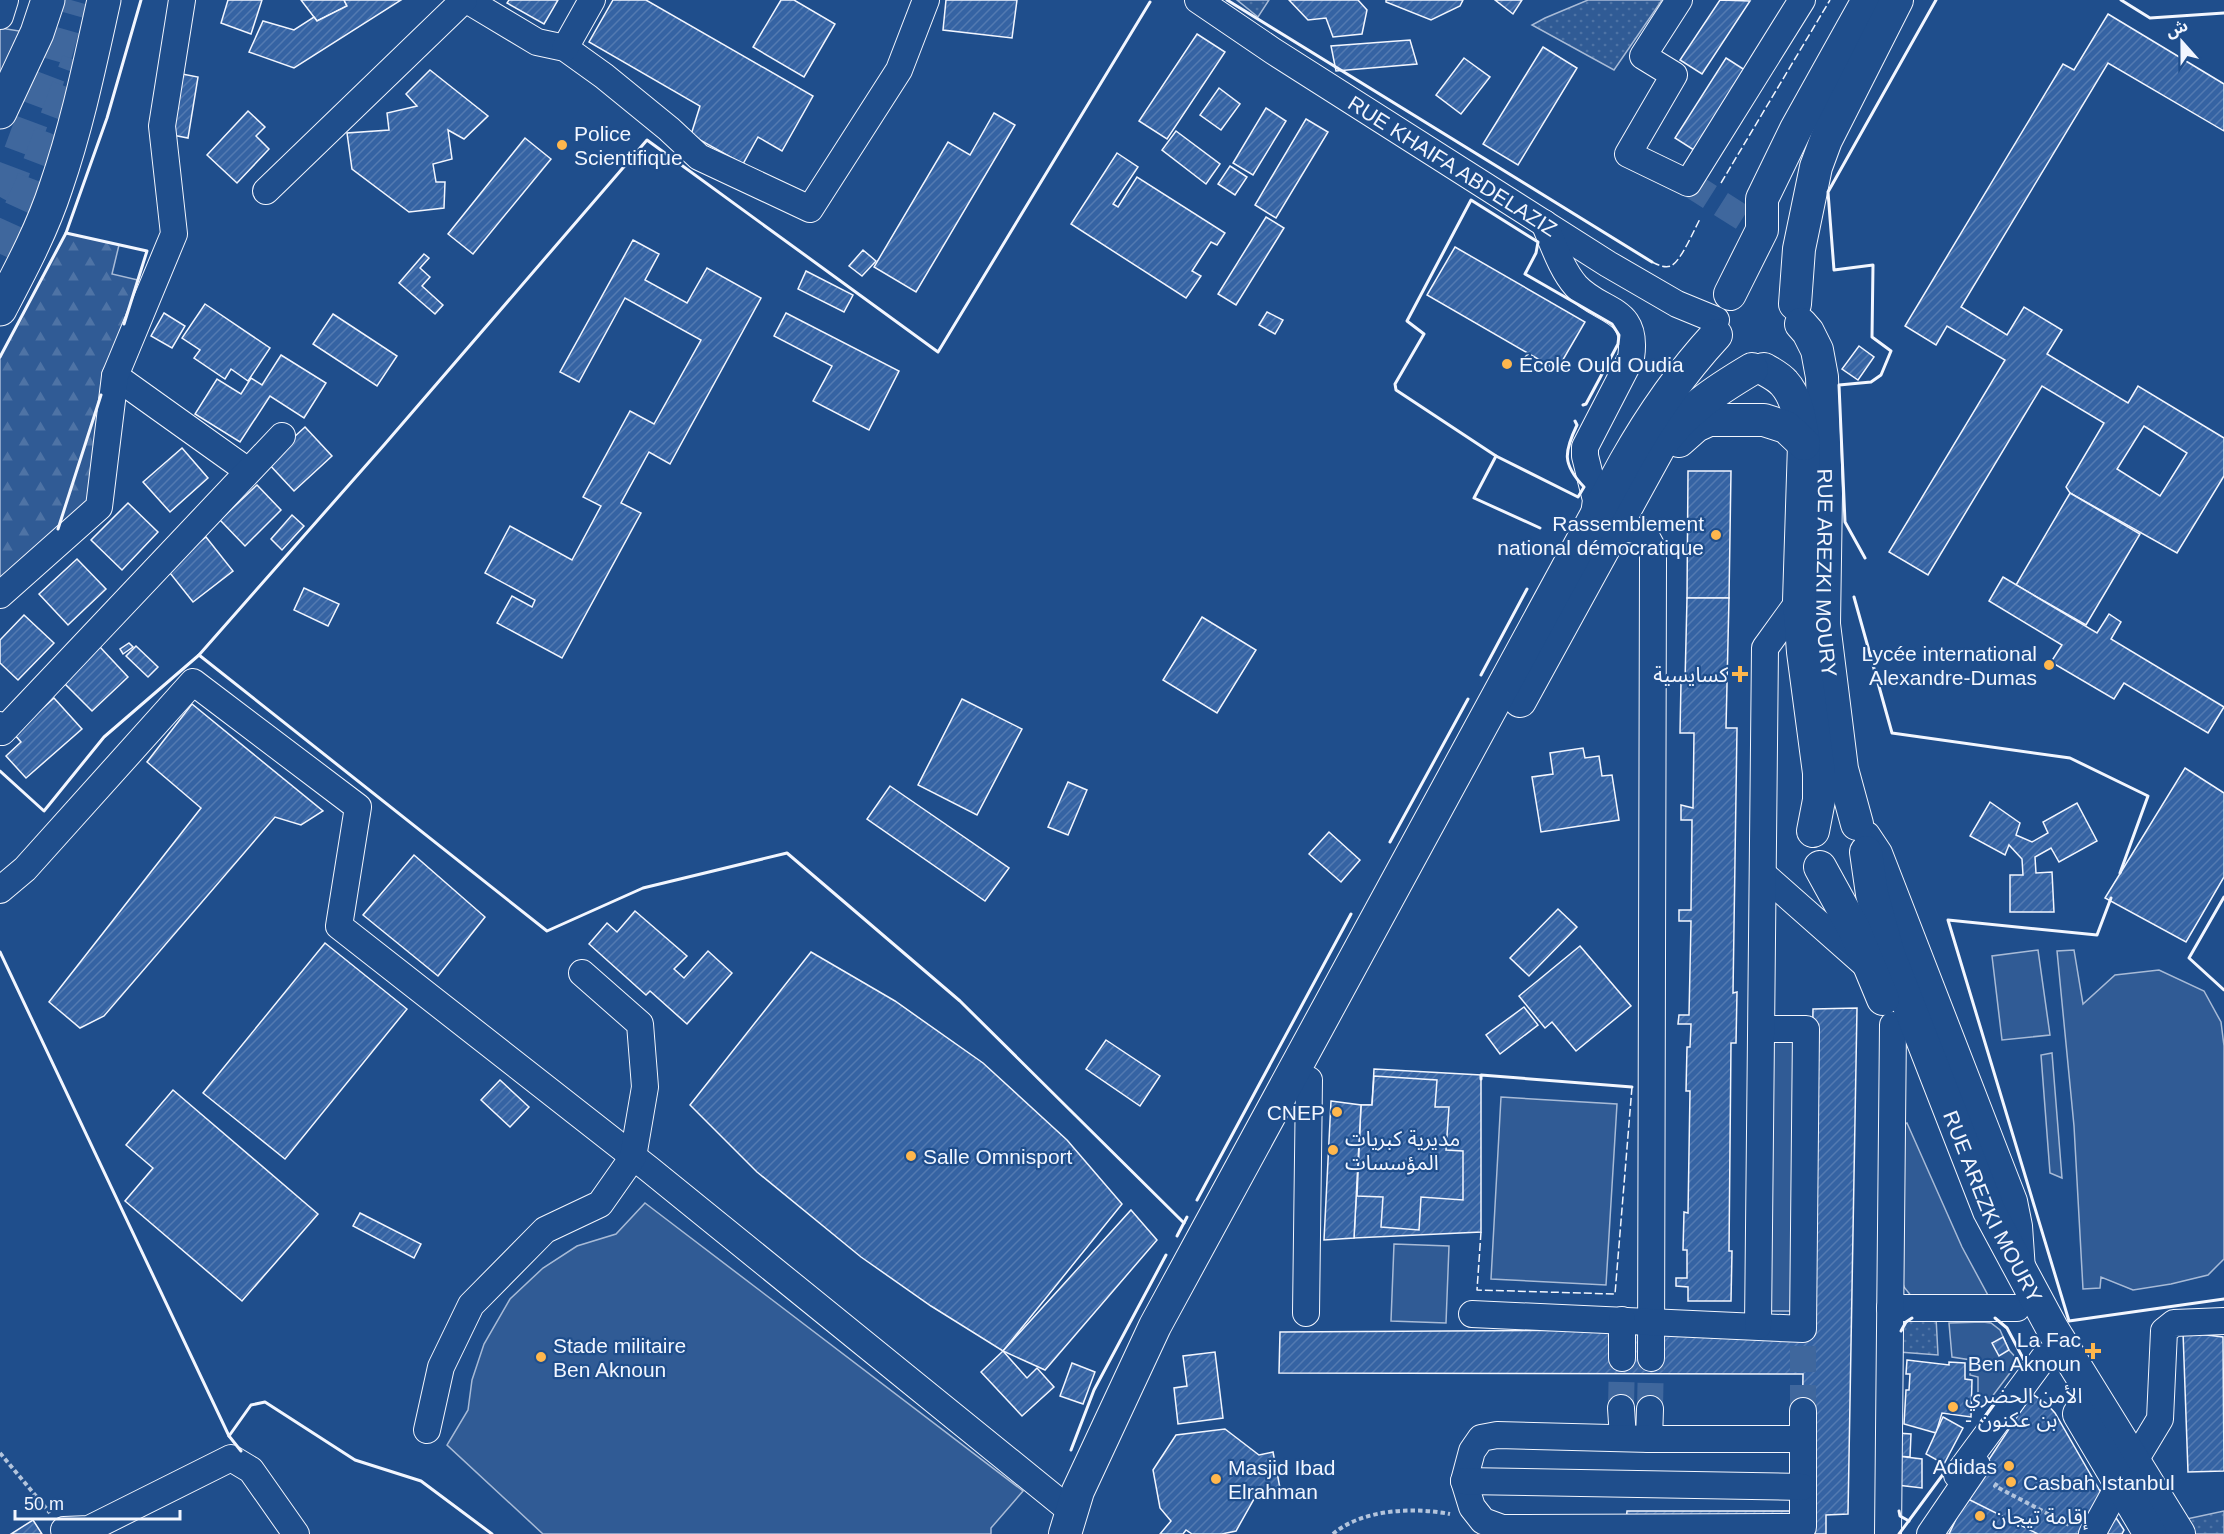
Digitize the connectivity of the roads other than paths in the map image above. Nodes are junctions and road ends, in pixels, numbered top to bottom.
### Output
1 (5, 0) edge
2 (48, 0) edge
3 (104, 0) edge
4 (182, 0) edge
5 (465, 0) edge
6 (592, 0) edge
7 (926, 0) edge
8 (1198, 0) edge
9 (1679, 0) edge
10 (1802, 0) edge
11 (1868, 0) edge
12 (1897, 0) edge
13 (0, 16) edge
14 (565, 48) junction
15 (0, 112) edge
16 (266, 191) dead end
17 (1544, 223) junction
18 (0, 309) edge
19 (1798, 314) junction
20 (1721, 317) junction
21 (1758, 369) junction
22 (116, 376) junction
23 (282, 436) dead end
24 (1804, 444) junction
25 (249, 471) junction
26 (1604, 527) junction
27 (0, 594) edge
28 (1799, 601) junction
29 (0, 726) edge
30 (1813, 831) junction
31 (1862, 835) junction
32 (1820, 867) junction
33 (1764, 875) junction
34 (0, 890) edge
35 (582, 973) dead end
36 (1874, 973) junction
37 (1893, 1025) junction
38 (1762, 1029) junction
39 (1309, 1080) junction
40 (633, 1157) junction
41 (1890, 1308) junction
42 (2017, 1308) junction
43 (1306, 1313) dead end
44 (1472, 1314) dead end
45 (1622, 1320) junction
46 (2224, 1321) edge
47 (1650, 1322) junction
48 (1758, 1326) junction
49 (2045, 1356) junction
50 (1622, 1358) tunnel mouth
51 (1651, 1358) tunnel mouth
52 (1621, 1408) tunnel mouth
53 (1650, 1408) tunnel mouth
54 (1803, 1412) tunnel mouth
55 (1994, 1426) junction
56 (427, 1430) dead end
57 (1623, 1438) junction
58 (1649, 1439) junction
59 (1802, 1439) junction
60 (2127, 1473) junction
61 (1957, 1475) dead end
62 (1464, 1481) junction
63 (1802, 1487) junction
64 (1073, 1527) edge
65 (64, 1530) road end
66 (1576, 1531) edge
67 (2085, 1532) edge
68 (296, 1534) edge
69 (1888, 1534) edge
70 (1930, 1534) edge
71 (2150, 1534) edge
72 (2179, 1534) edge

1 - 13 street
2 - 15 highway
3 - 18 highway
4 - 22 street
5 - 14 street
5 - 16 street
6 - 14 street
7 - 14 street
8 - 17 street, RUE KHAIFA ABDELAZIZ
9 - 10 street
11 - 20 main road
12 - 19 main road
17 - 20 street, RUE KHAIFA ABDELAZIZ
17 - 26 street
19 - 20 main road
19 - 21 main road
19 - 31 main road, RUE AREZKI MOURY
20 - 21 main road
20 - 26 main road
21 - 24 main road, RUE AREZKI MOURY
21 - 26 main road
22 - 25 street
22 - 27 street
23 - 25 street
24 - 26 main road
24 - 28 main road, RUE AREZKI MOURY
25 - 29 street
26 - 39 main road
26 - 47 street
26 - 64 main road
28 - 30 main road, RUE AREZKI MOURY
28 - 33 street
30 - 31 main road
30 - 32 main road
31 - 32 main road
31 - 60 main road, RUE AREZKI MOURY
32 - 36 main road, RUE AREZKI MOURY
33 - 36 street
33 - 38 street
34 - 40 street
35 - 40 street
36 - 37 main road, RUE AREZKI MOURY
37 - 41 street
37 - 42 main road, RUE AREZKI MOURY
38 - 48 street
38 - 48 street
39 - 43 street
39 - 64 main road
40 - 56 street
40 - 64 street
41 - 42 street
41 - 69 street
42 - 49 main road, RUE AREZKI MOURY
44 - 45 street
45 - 47 street
45 - 50 street
46 - 60 street
47 - 48 street
47 - 51 street
49 - 55 street
49 - 60 main road, RUE AREZKI MOURY
52 - 57 street
53 - 58 street
54 - 59 street
55 - 61 street
55 - 70 street
57 - 58 street
57 - 62 street
58 - 59 street
59 - 63 street
60 - 67 street
60 - 71 main road, RUE AREZKI MOURY
60 - 72 main road, RUE AREZKI MOURY
62 - 63 street
62 - 66 street
63 - 66 street
65 - 68 street

